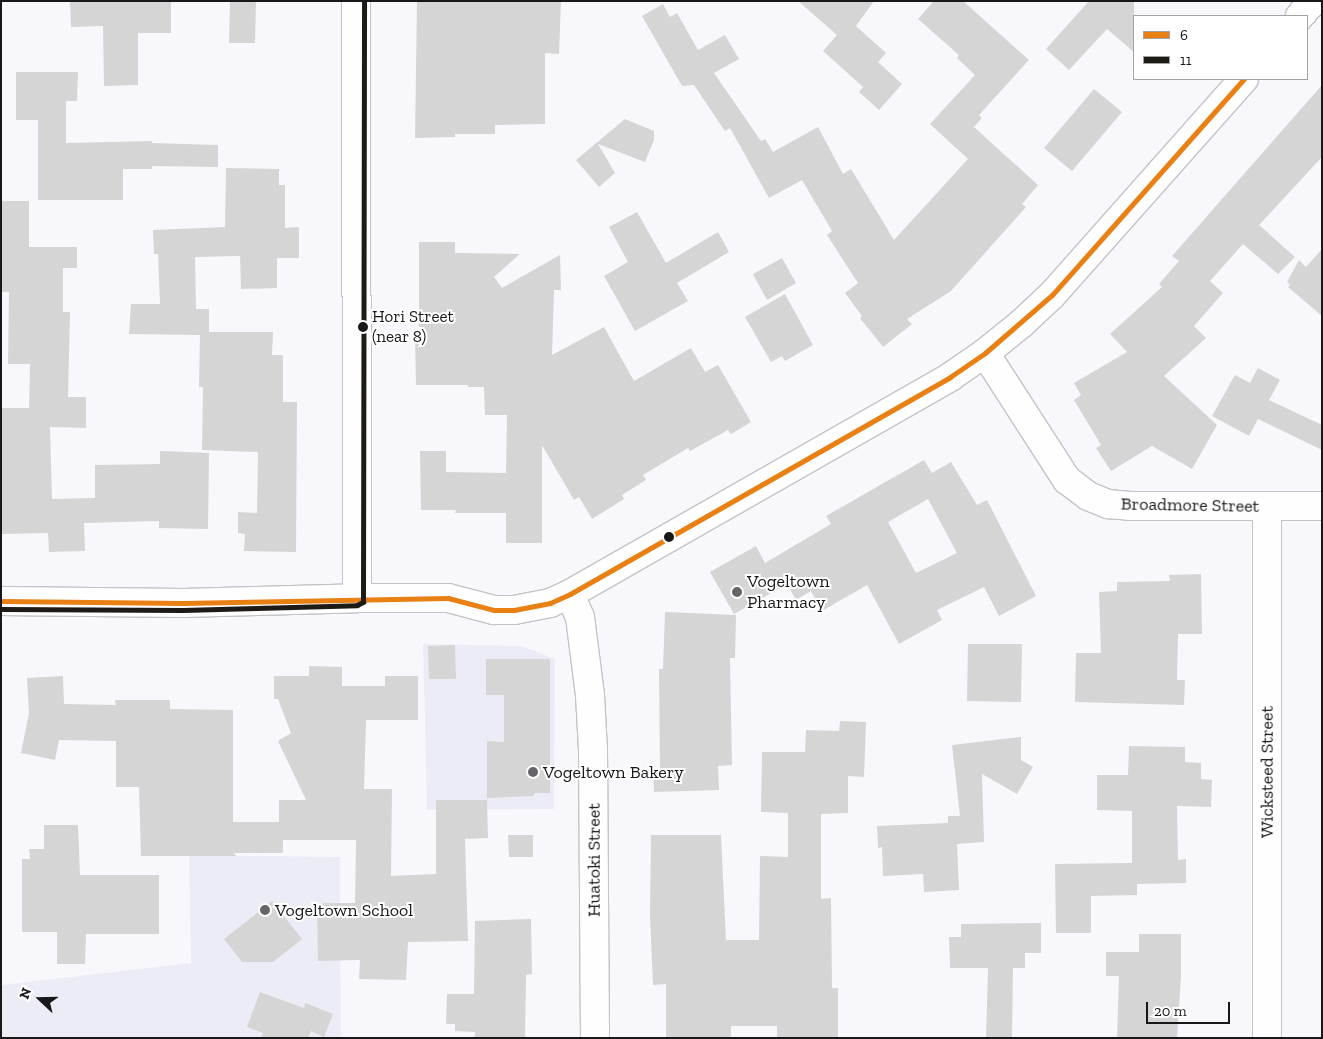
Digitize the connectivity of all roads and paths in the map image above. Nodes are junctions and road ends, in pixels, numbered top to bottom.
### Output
1 (356, 1) edge
2 (1313, 1) edge
3 (1301, 15) edge
4 (1243, 80) edge
5 (985, 354) junction
6 (1267, 506) junction
7 (1322, 506) edge
8 (570, 594) junction
9 (357, 598) junction
10 (1, 601) edge
11 (595, 1038) edge
12 (1268, 1038) edge

1 - 9 main road
2 - 3 main road
4 - 5 main road
5 - 6 main road, Broadmore Street
5 - 8 main road
6 - 7 main road, Broadmore Street
6 - 12 main road, Wicksteed Street
8 - 9 main road
8 - 11 main road, Huatoki Street
9 - 10 main road

